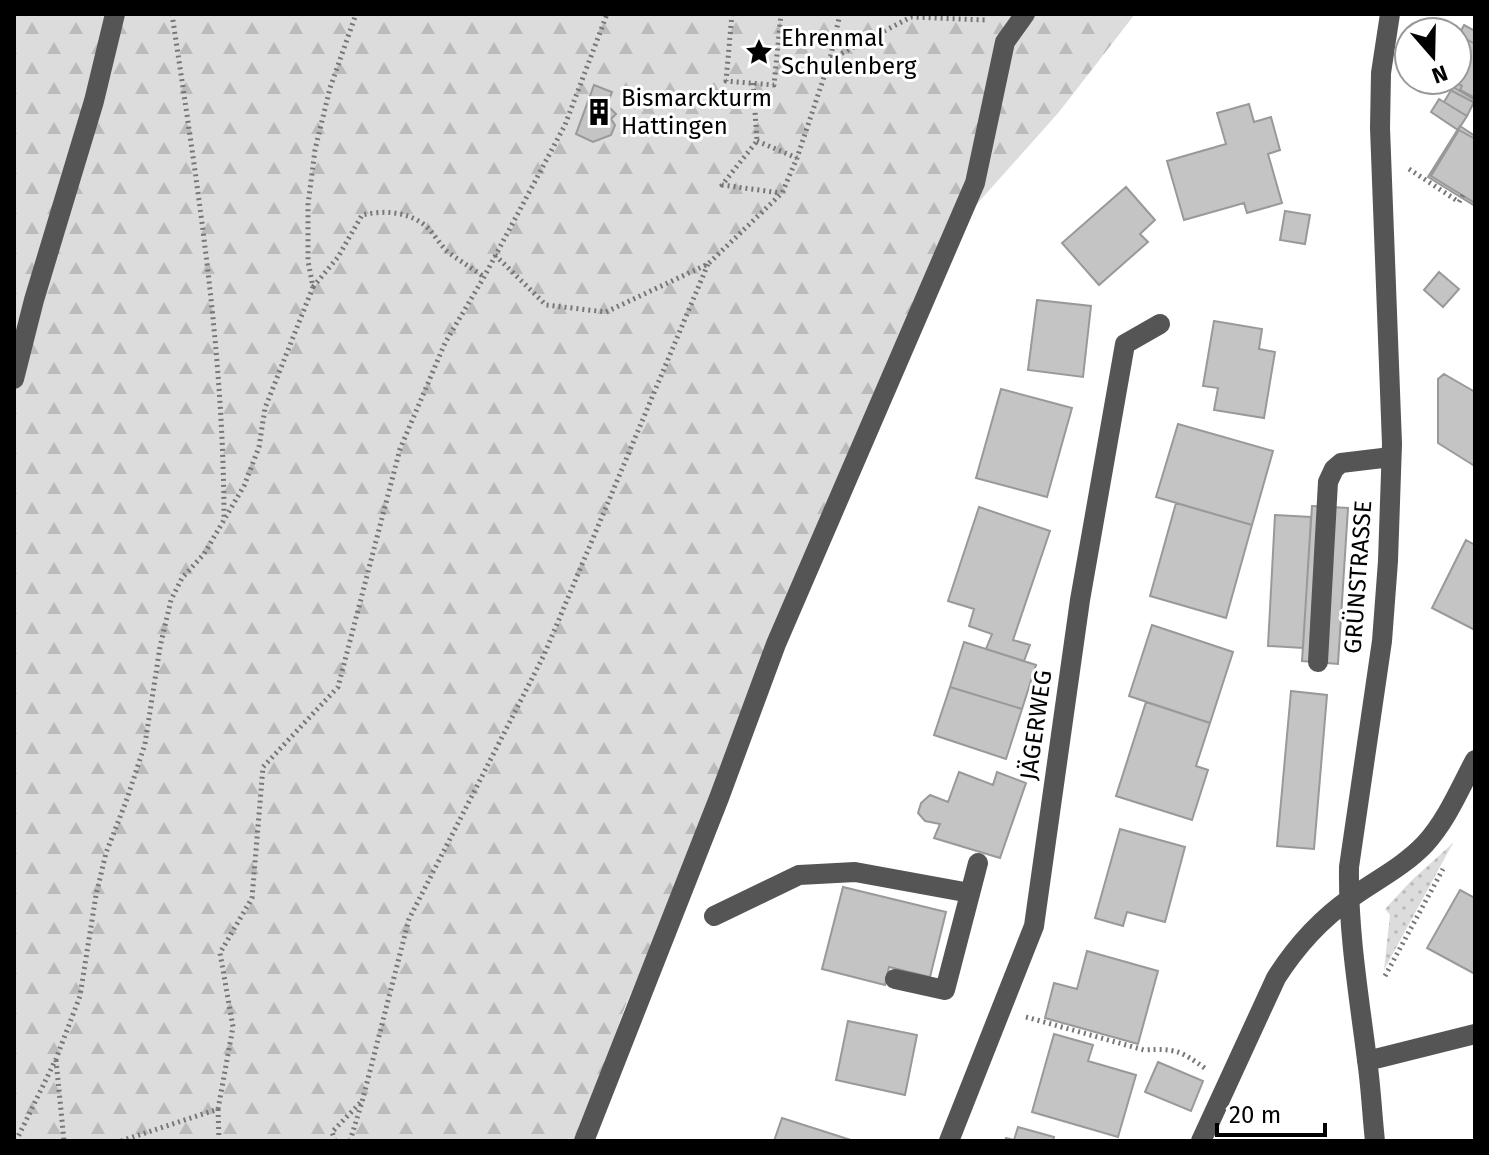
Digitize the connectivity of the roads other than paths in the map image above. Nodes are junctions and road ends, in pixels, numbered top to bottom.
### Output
1 (115, 14) edge
2 (1390, 14) edge
3 (1020, 16) edge
4 (1160, 324) dead end
5 (14, 379) edge
6 (1391, 457) junction
7 (1318, 662) dead end
8 (1475, 760) edge
9 (978, 863) dead end
10 (970, 893) junction
11 (1349, 900) junction
12 (714, 916) dead end
13 (895, 979) dead end
14 (1475, 1034) edge
15 (1367, 1061) junction
16 (584, 1141) edge
17 (949, 1141) edge
18 (1201, 1141) edge
19 (1375, 1141) edge

1 - 5 street
2 - 6 street, GRÜNSTRASSE
3 - 16 street
4 - 17 street, JÄGERWEG
6 - 7 street
6 - 11 street, GRÜNSTRASSE
8 - 11 street
9 - 10 street
10 - 12 street
10 - 13 street
11 - 15 street, GRÜNSTRASSE
11 - 18 street
14 - 15 street
15 - 19 street, GRÜNSTRASSE

